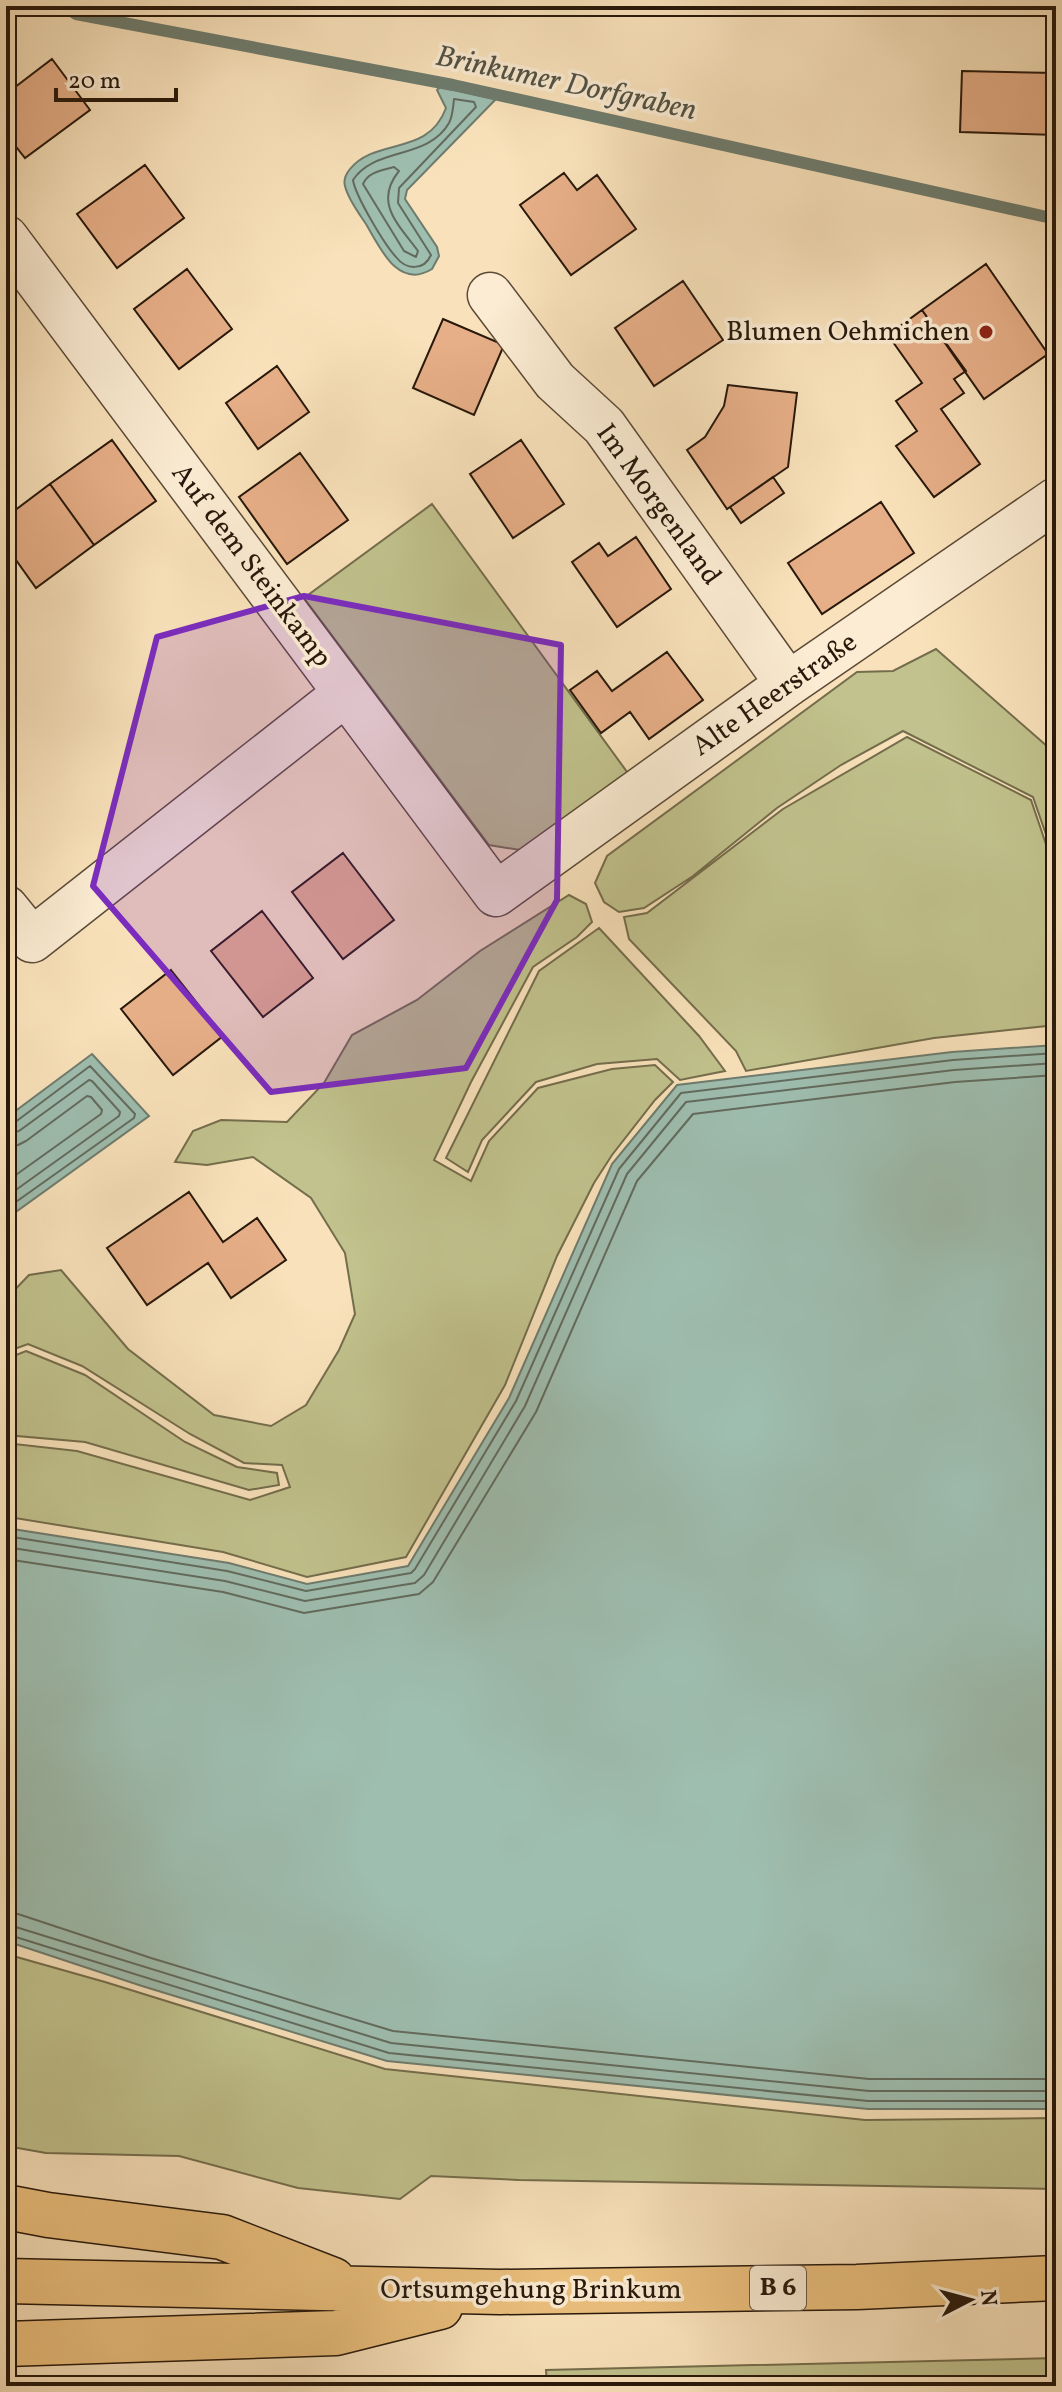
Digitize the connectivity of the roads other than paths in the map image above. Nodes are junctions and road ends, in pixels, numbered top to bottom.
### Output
1 (6, 238) edge
2 (490, 295) dead end
3 (1056, 500) edge
4 (788, 684) junction
5 (346, 693) junction
6 (496, 894) joint
7 (6, 908) edge
8 (6, 2207) edge
9 (1056, 2278) edge
10 (6, 2281) edge
11 (362, 2290) junction
12 (500, 2292) junction
13 (6, 2344) edge

1 - 5 street, Auf dem Steinkamp
2 - 4 street, Im Morgenland
3 - 4 street, Alte Heerstraße
4 - 6 street, Alte Heerstraße
5 - 6 street, Auf dem Steinkamp
5 - 7 street
8 - 11 highway, B 6
9 - 12 highway, Ortsumgehung Brinkum / B 6
10 - 11 highway, Ortsumgehung Brinkum / B 6
11 - 12 highway, Ortsumgehung Brinkum / B 6
12 - 13 highway, B 6

